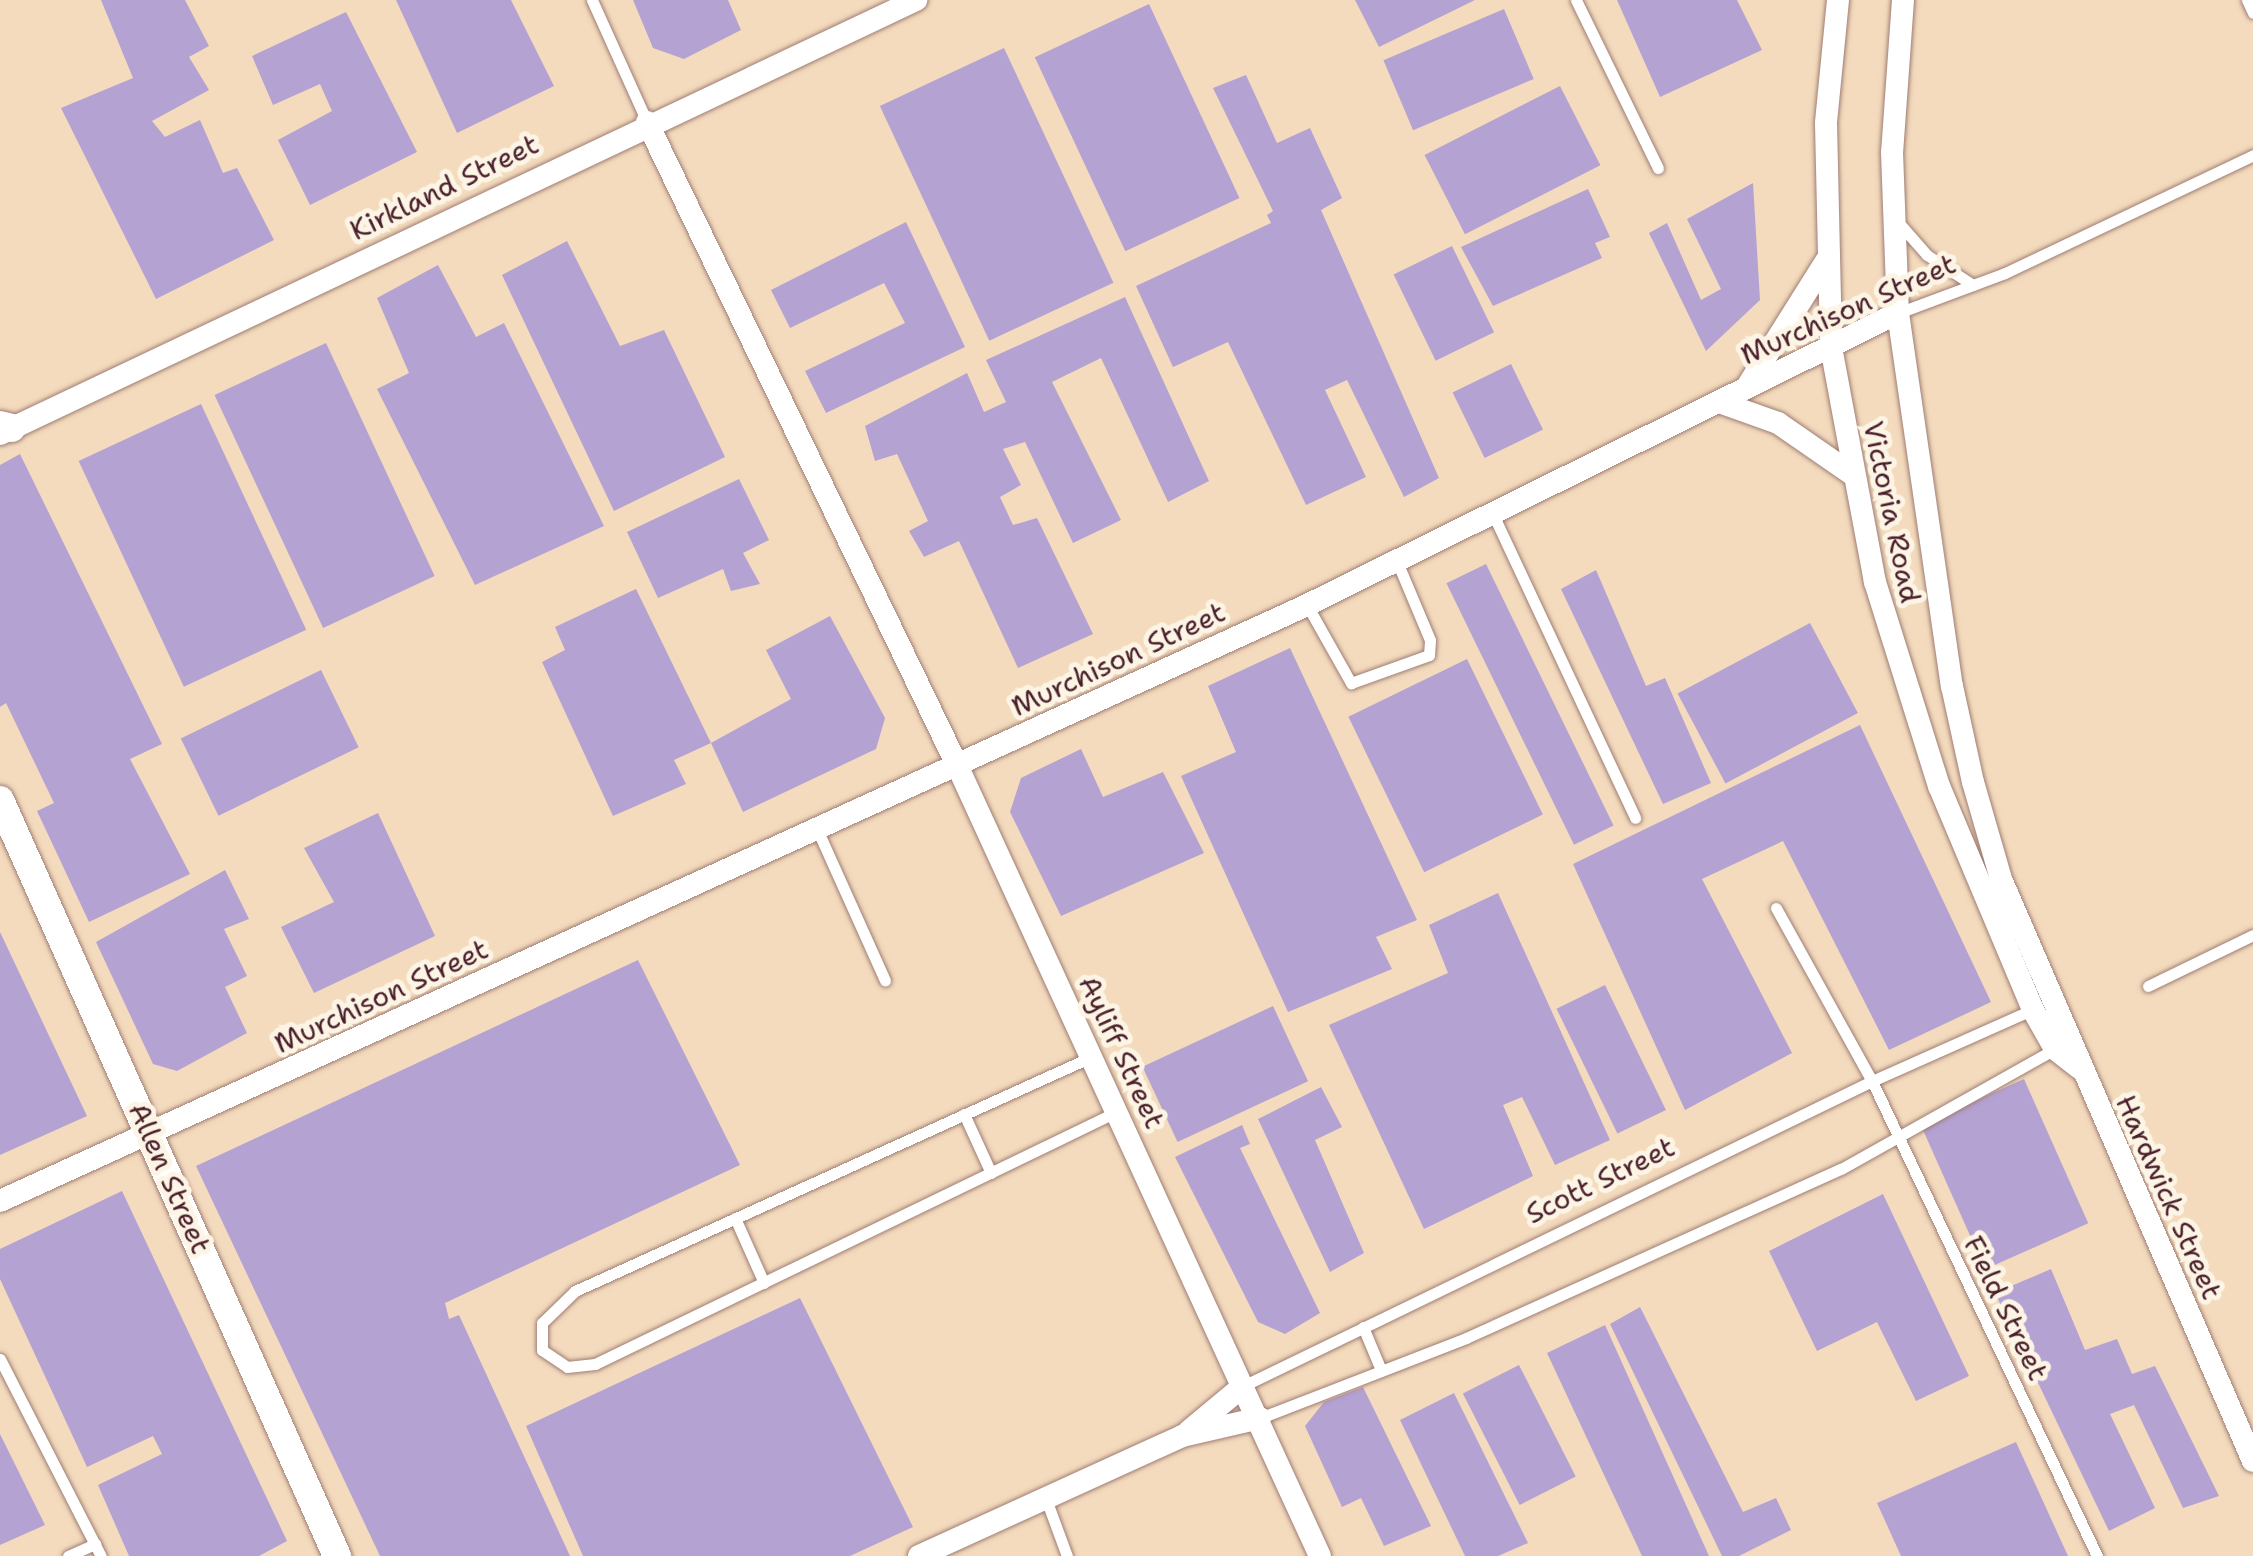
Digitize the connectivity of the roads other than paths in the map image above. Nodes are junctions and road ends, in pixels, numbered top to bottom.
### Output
1 (592, 0) edge
2 (916, 0) edge
3 (1576, 0) edge
4 (1838, 0) edge
5 (1903, 0) edge
6 (2247, 0) edge
7 (2253, 13) edge
8 (647, 122) junction
9 (2253, 155) edge
10 (1658, 168) dead end
11 (1895, 218) junction
12 (1826, 261) junction
13 (1973, 286) junction
14 (1898, 313) junction
15 (1831, 346) junction
16 (1746, 388) junction
17 (1719, 402) junction
18 (4, 429) edge
19 (1853, 475) junction
20 (1491, 510) junction
21 (1396, 559) junction
22 (1307, 605) junction
23 (957, 765) junction
24 (0, 800) edge
25 (1636, 818) dead end
26 (817, 830) junction
27 (1776, 908) dead end
28 (2253, 935) edge
29 (885, 980) dead end
30 (2148, 986) dead end
31 (2056, 999) junction
32 (2033, 1010) junction
33 (2064, 1043) junction
34 (1090, 1057) junction
35 (1872, 1081) junction
36 (1116, 1112) junction
37 (964, 1114) junction
38 (151, 1134) junction
39 (1897, 1138) junction
40 (991, 1173) junction
41 (0, 1201) edge
42 (735, 1218) junction
43 (764, 1283) junction
44 (1364, 1328) junction
45 (0, 1359) edge
46 (1381, 1370) junction
47 (1243, 1386) junction
48 (1260, 1418) junction
49 (1182, 1436) junction
50 (2253, 1461) edge
51 (1046, 1500) junction
52 (98, 1550) edge
53 (68, 1556) edge
54 (338, 1556) edge
55 (919, 1556) edge
56 (1067, 1556) edge
57 (1320, 1556) edge
58 (2097, 1556) edge

1 - 8 lane
2 - 8 street, Kirkland Street
3 - 10 lane
4 - 12 street, Victoria Road
5 - 11 street, Hardwick Street
6 - 7 lane
8 - 18 street, Kirkland Street
8 - 23 street, Ayliff Street
9 - 13 lane, Murchison Street
11 - 13 lane
11 - 14 street, Hardwick Street
12 - 15 street, Victoria Road
12 - 16 street
13 - 14 lane, Murchison Street
14 - 15 street, Murchison Street
14 - 31 street, Hardwick Street
15 - 16 street, Murchison Street
15 - 19 street, Victoria Road
16 - 17 street, Murchison Street
17 - 19 street
17 - 20 street, Murchison Street
19 - 32 street, Victoria Road
20 - 21 street, Murchison Street
20 - 25 lane
21 - 22 street, Murchison Street
21 - 22 lane
22 - 23 street, Murchison Street
23 - 26 street, Murchison Street
23 - 34 street, Ayliff Street
24 - 38 street, Allen Street
26 - 29 lane
26 - 38 street, Murchison Street
27 - 35 lane, Field Street
28 - 30 lane
31 - 32 lane, Scott Street
31 - 33 street, Hardwick Street
32 - 33 street, Hardwick Street
32 - 35 lane, Scott Street
33 - 39 lane, Scott Street
33 - 50 street, Hardwick Street
34 - 36 street, Ayliff Street
34 - 37 lane
35 - 39 lane, Field Street
35 - 44 lane, Scott Street
36 - 40 lane
36 - 47 street, Ayliff Street
37 - 40 lane
37 - 42 lane
38 - 41 street, Murchison Street
38 - 54 street, Allen Street
39 - 46 lane, Scott Street
39 - 58 lane, Field Street
40 - 43 lane
42 - 43 lane
42 - 43 lane
44 - 46 lane
44 - 47 lane, Scott Street
45 - 52 lane
46 - 48 lane, Scott Street
47 - 48 street, Ayliff Street
47 - 49 street, Scott Street
48 - 49 street, Scott Street
48 - 57 street, Ayliff Street
49 - 51 street, Scott Street
51 - 55 street, Scott Street
51 - 56 lane
52 - 53 lane

